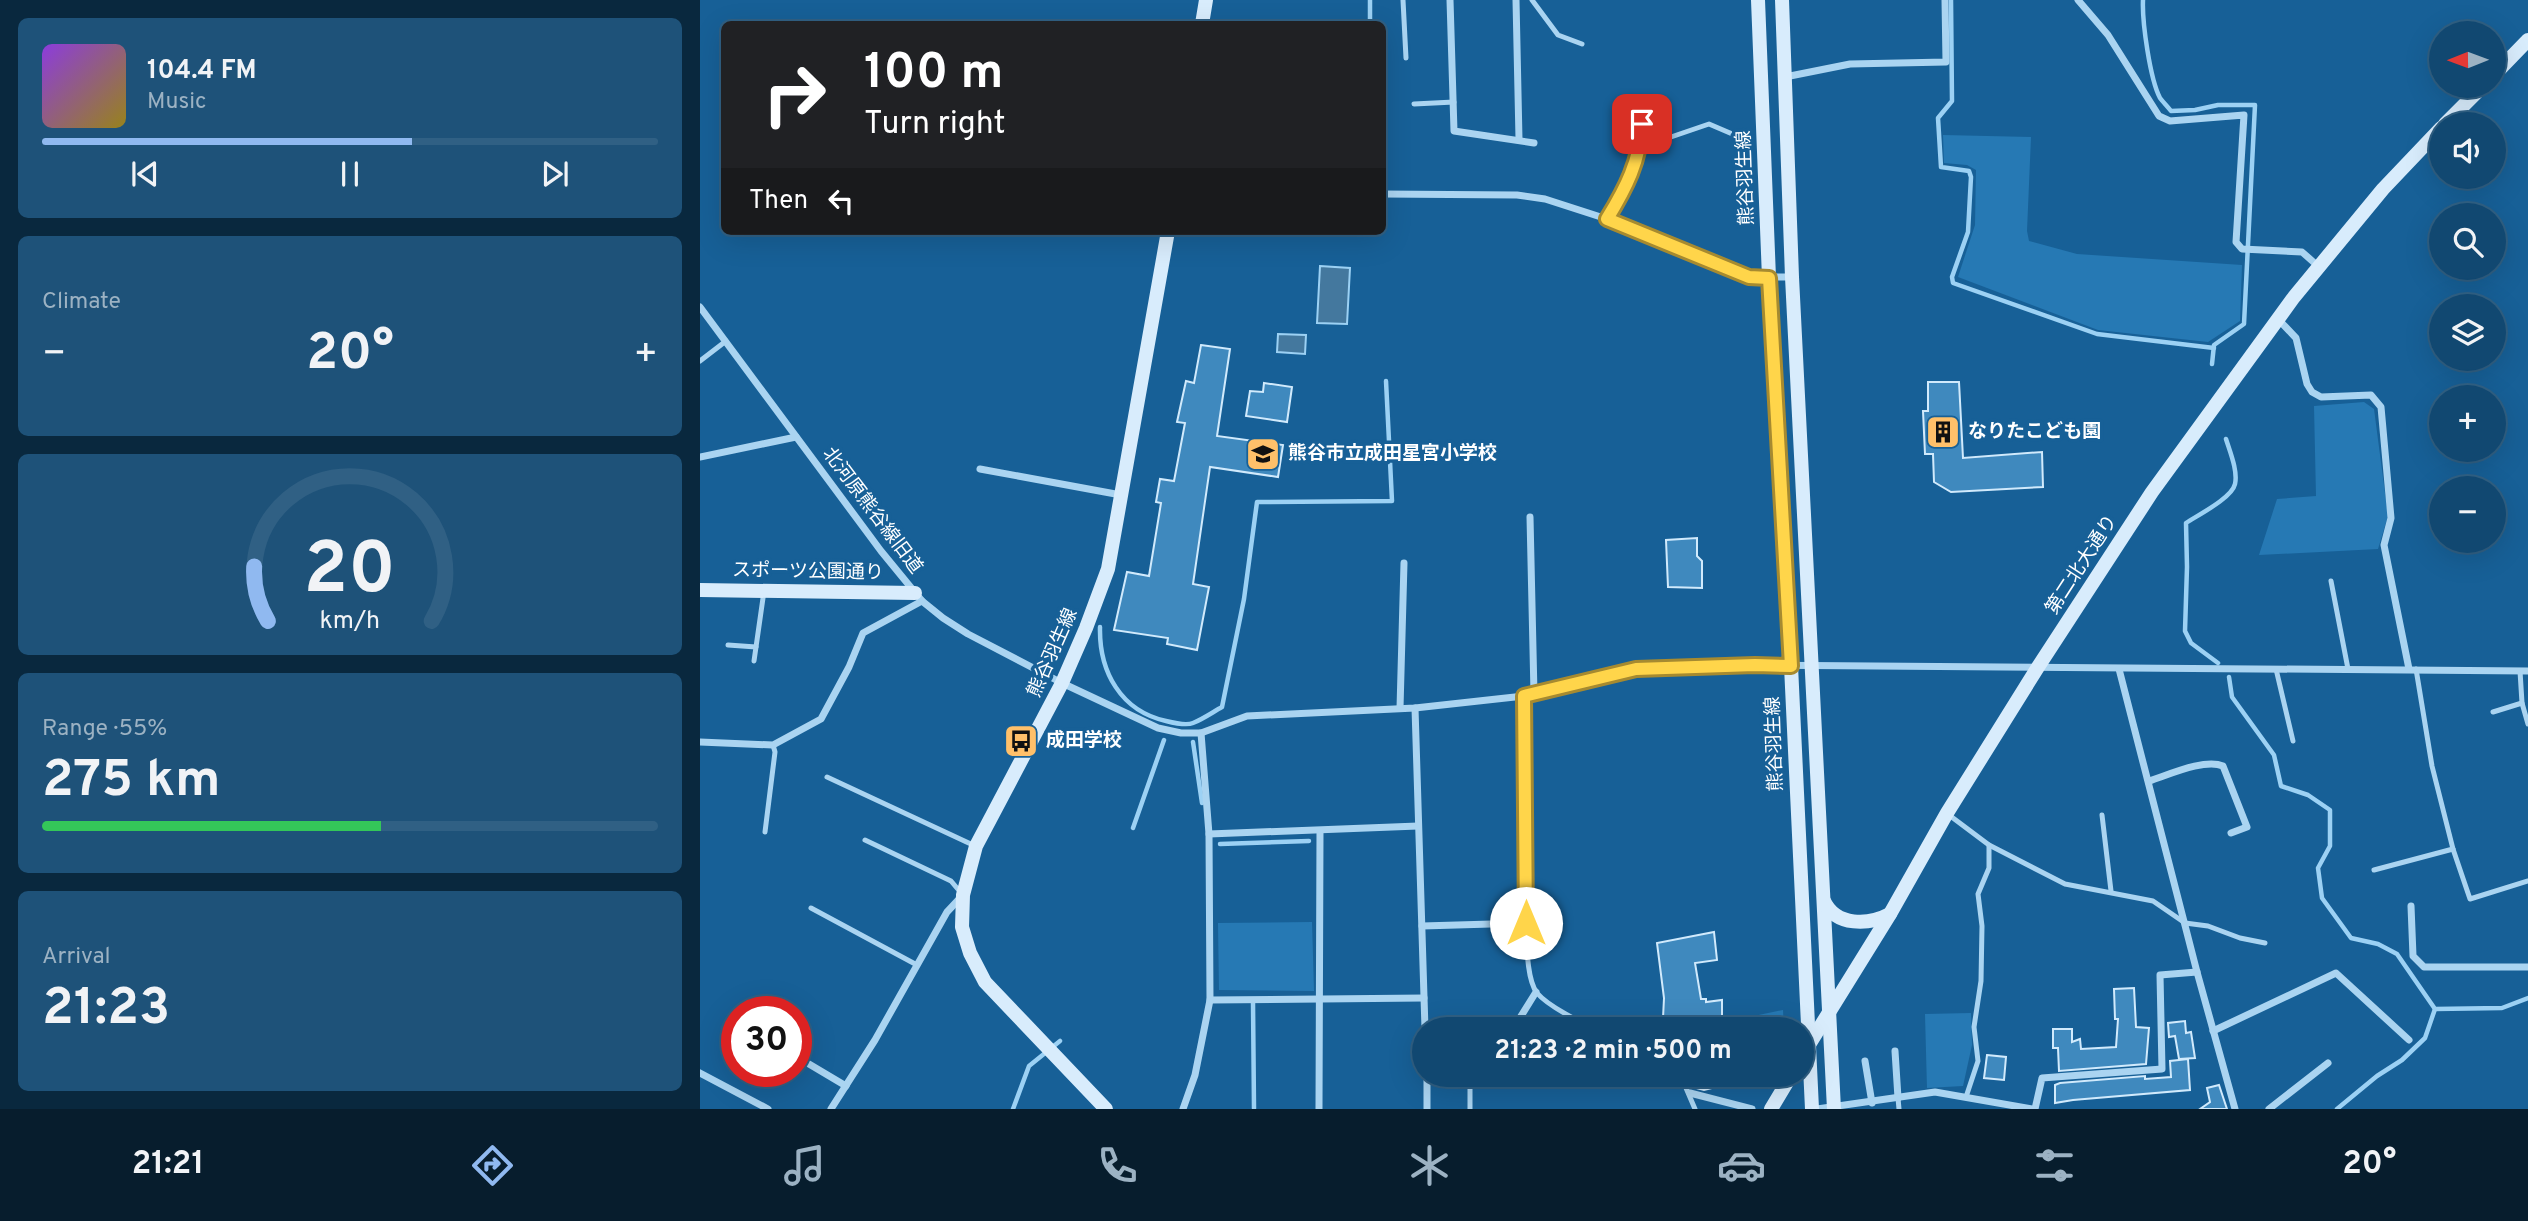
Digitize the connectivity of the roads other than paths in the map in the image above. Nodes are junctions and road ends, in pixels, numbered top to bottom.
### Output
1 (1206, 0) edge
2 (1403, 0) edge
3 (1450, 0) edge
4 (1516, 0) edge
5 (1532, 0) edge
6 (1758, 0) edge
7 (1782, 0) edge
8 (1945, 0) edge
9 (2078, 0) edge
10 (1202, 21) edge
11 (2528, 40) edge
12 (1582, 44) dead end
13 (1406, 58) dead end
14 (2506, 63) edge
15 (1785, 76) junction
16 (2471, 98) edge
17 (1454, 102) junction
18 (1413, 104) dead end
19 (2457, 112) edge
20 (1642, 124) dead end
21 (1519, 139) junction
22 (2429, 141) edge
23 (1751, 142) dead end
24 (1534, 143) dead end
25 (1641, 143) junction
26 (1386, 194) edge
27 (1607, 219) junction
28 (1167, 235) edge
29 (2319, 267) junction
30 (1792, 277) junction
31 (1769, 278) junction
32 (700, 307) edge
33 (2278, 319) junction
34 (726, 341) junction
35 (700, 361) edge
36 (796, 437) junction
37 (700, 457) edge
38 (980, 469) dead end
39 (1121, 495) junction
40 (1530, 517) dead end
41 (1404, 563) dead end
42 (2331, 581) dead end
43 (700, 590) edge
44 (764, 591) junction
45 (918, 597) junction
46 (728, 645) dead end
47 (756, 647) junction
48 (754, 661) dead end
49 (1791, 666) junction
50 (1812, 666) junction
51 (2038, 667) junction
52 (2119, 668) junction
53 (2276, 669) junction
54 (2348, 669) junction
55 (2412, 669) junction
56 (2524, 671) edge
57 (1062, 683) junction
58 (1534, 694) junction
59 (1524, 696) junction
60 (2522, 703) junction
61 (1400, 708) junction
62 (1415, 708) junction
63 (2493, 712) dead end
64 (2528, 724) edge
65 (1201, 733) junction
66 (700, 741) edge
67 (2293, 741) dead end
68 (773, 745) junction
69 (827, 777) dead end
70 (2149, 781) junction
71 (1947, 813) junction
72 (2102, 815) dead end
73 (1418, 826) junction
74 (1320, 831) junction
75 (765, 832) dead end
76 (2231, 833) dead end
77 (1209, 834) junction
78 (865, 840) dead end
79 (1989, 845) junction
80 (976, 846) junction
81 (2453, 849) junction
82 (2374, 870) dead end
83 (2528, 881) edge
84 (2110, 891) junction
85 (963, 895) junction
86 (1824, 900) junction
87 (2411, 906) dead end
88 (811, 908) dead end
89 (1890, 914) junction
90 (1526, 923) junction
91 (2185, 923) junction
92 (1422, 926) junction
93 (2265, 943) dead end
94 (918, 965) junction
95 (2528, 967) edge
96 (2197, 972) junction
97 (1536, 992) junction
98 (1424, 998) junction
99 (1320, 999) junction
100 (1210, 1000) junction
101 (1829, 1013) junction
102 (1425, 1017) edge
103 (1520, 1017) edge
104 (1572, 1017) edge
105 (1805, 1017) edge
106 (2213, 1031) junction
107 (1814, 1038) edge
108 (2409, 1040) dead end
109 (1895, 1051) dead end
110 (1865, 1060) dead end
111 (2328, 1063) dead end
112 (812, 1067) edge
113 (700, 1073) edge
114 (846, 1086) junction
115 (1427, 1087) edge
116 (1470, 1087) edge
117 (1687, 1087) edge
118 (1785, 1087) edge
119 (1812, 1087) edge
120 (1690, 1093) junction
121 (1966, 1097) junction
122 (1898, 1098) junction
123 (1872, 1103) junction
124 (768, 1109) edge
125 (831, 1109) edge
126 (1106, 1109) edge
127 (1184, 1109) edge
128 (1319, 1109) edge
129 (1427, 1109) edge
130 (1470, 1109) edge
131 (1695, 1109) edge
132 (1752, 1109) edge
133 (1772, 1109) edge
134 (1815, 1109) edge
135 (1833, 1109) edge
136 (1899, 1109) edge
137 (2034, 1109) edge
138 (2235, 1109) edge
139 (2269, 1109) edge

1 - 10 main road
2 - 13 lane
3 - 17 street
4 - 21 street
5 - 12 lane
6 - 31 main road, 熊谷羽生線
7 - 15 main road
8 - 15 street
9 - 29 street
11 - 14 main road
15 - 30 main road
16 - 19 main road
17 - 18 lane
17 - 21 street
20 - 25 street
21 - 24 street
22 - 29 main road, 第二北大通り
23 - 25 lane
25 - 27 street
26 - 27 street
27 - 31 street
28 - 39 main road, 熊谷羽生線
29 - 33 main road, 第二北大通り
30 - 31 street
30 - 50 main road
31 - 49 main road, 熊谷羽生線
32 - 34 street, 北河原熊谷線旧道
33 - 51 main road, 第二北大通り
33 - 55 street
34 - 35 lane
34 - 36 street, 北河原熊谷線旧道
36 - 37 street
36 - 45 street, 北河原熊谷線旧道
38 - 39 street
39 - 57 main road, 熊谷羽生線
40 - 58 street
41 - 61 street
42 - 54 lane
43 - 44 main road, スポーツ公園通り
44 - 45 main road, スポーツ公園通り
44 - 47 lane
45 - 57 street, 北河原熊谷線旧道
45 - 68 street
46 - 47 lane
47 - 48 lane
49 - 50 street
49 - 58 street
49 - 105 main road, 熊谷羽生線
50 - 51 street
50 - 86 main road
51 - 52 street
51 - 71 main road, 第二北大通り
52 - 53 street
52 - 70 street
53 - 54 street
53 - 67 lane
54 - 55 street
55 - 56 street
55 - 81 lane
56 - 60 lane
57 - 65 street, 北河原熊谷線旧道
57 - 80 main road, 熊谷羽生線
58 - 59 street
59 - 62 street
59 - 90 street
60 - 63 lane
60 - 64 lane
61 - 62 street
61 - 65 street
62 - 73 street
65 - 77 street
66 - 68 street
68 - 75 lane
69 - 80 lane
70 - 76 street
70 - 91 street
71 - 79 lane
71 - 89 main road, 第二北大通り
72 - 84 lane
73 - 74 street
73 - 92 street
74 - 77 street
74 - 99 street
77 - 100 street
78 - 85 lane
79 - 84 lane
79 - 121 lane
80 - 85 main road, 熊谷羽生線
81 - 82 lane
81 - 83 lane
84 - 91 lane
85 - 94 street
85 - 126 main road, 熊谷羽生線
86 - 89 main road
86 - 101 main road
87 - 95 street
88 - 94 lane
89 - 101 main road, 第二北大通り
90 - 92 street
90 - 97 lane
91 - 93 lane
91 - 96 street
92 - 98 street
94 - 114 street
96 - 106 street
96 - 137 street
97 - 103 street
97 - 104 lane
98 - 99 street
98 - 102 street
99 - 100 street
99 - 128 street
100 - 127 street
101 - 107 main road, 第二北大通り
101 - 135 main road
106 - 108 street
106 - 138 street
109 - 122 street
110 - 123 street
111 - 139 street
112 - 114 street
113 - 124 street
114 - 125 street
115 - 129 street
116 - 130 lane
117 - 120 lane
118 - 133 main road
119 - 134 main road, 熊谷羽生線
120 - 131 lane
120 - 132 street
121 - 122 street
121 - 137 street
122 - 123 street
122 - 136 lane
123 - 135 street
134 - 135 street

